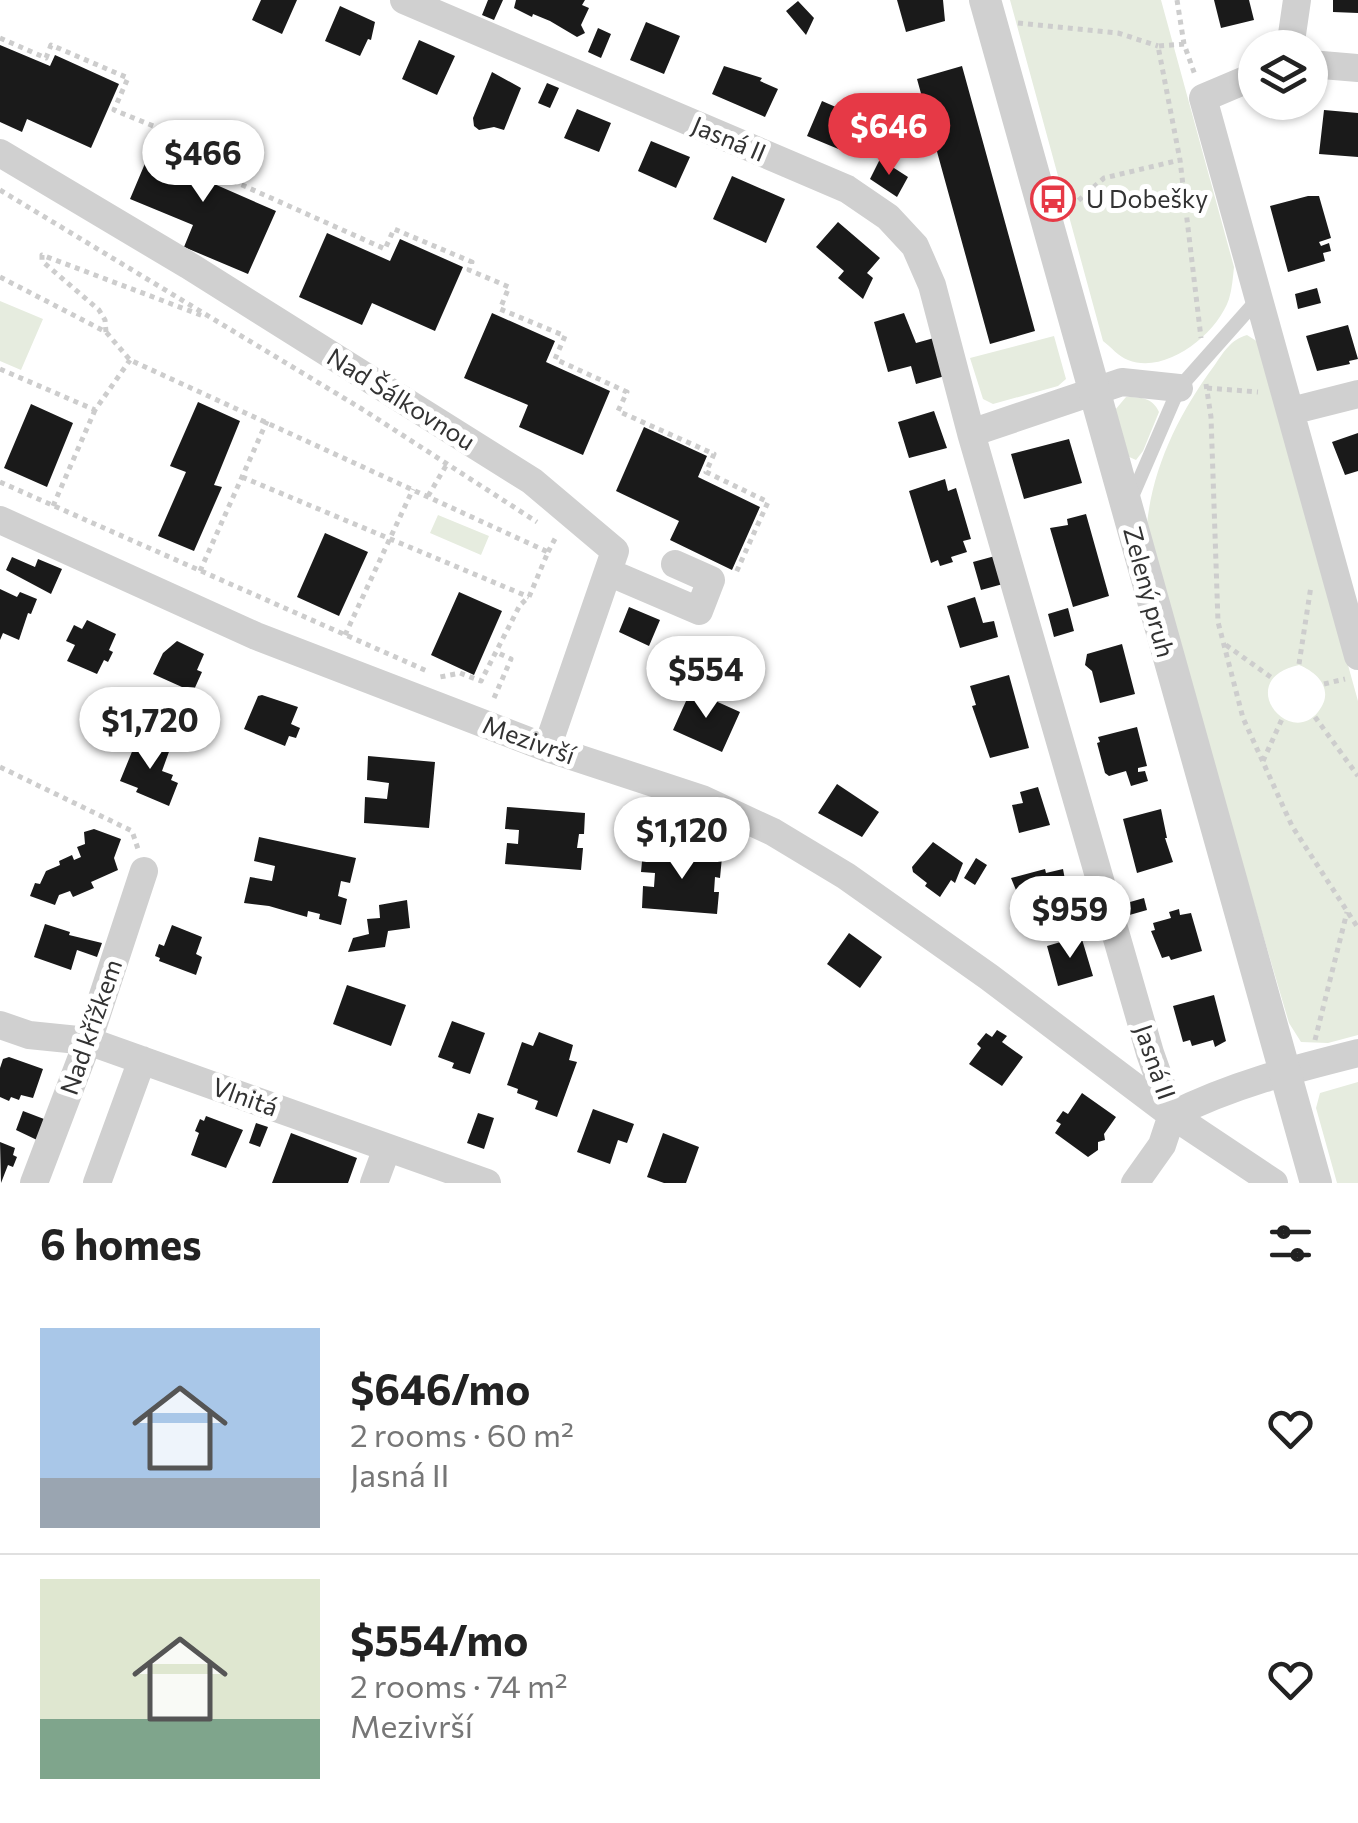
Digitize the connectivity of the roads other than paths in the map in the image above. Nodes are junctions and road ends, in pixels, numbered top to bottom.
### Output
1 (404, 0) edge
2 (1297, 0) edge
3 (988, 10) edge
4 (1293, 30) edge
5 (1328, 66) edge
6 (1358, 68) edge
7 (1238, 83) edge
8 (0, 153) edge
9 (1258, 300) junction
10 (1193, 388) junction
11 (1094, 394) junction
12 (1358, 394) edge
13 (1288, 400) junction
14 (971, 432) junction
15 (1126, 509) junction
16 (0, 520) edge
17 (675, 564) dead end
18 (608, 572) junction
19 (1358, 656) edge
20 (547, 748) junction
21 (144, 871) road end
22 (0, 1025) edge
23 (88, 1040) junction
24 (1358, 1053) edge
25 (142, 1060) junction
26 (1284, 1071) junction
27 (1172, 1115) junction
28 (387, 1148) junction
29 (34, 1183) edge
30 (98, 1183) edge
31 (374, 1183) edge
32 (487, 1183) edge
33 (1135, 1183) edge
34 (1274, 1183) edge
35 (1316, 1183) edge

1 - 14 street, Jasná II
2 - 4 street
3 - 11 street, Zelený pruh
5 - 6 street
7 - 9 street
8 - 18 street, Nad Šálkovnou
9 - 10 lane
9 - 13 street
10 - 11 street
10 - 15 lane
11 - 14 street
11 - 15 street, Zelený pruh
12 - 13 street
13 - 19 street
14 - 27 street, Jasná II
15 - 26 street, Zelený pruh
16 - 20 street, Mezivrší
17 - 18 street
18 - 20 street
20 - 27 street, Mezivrší
21 - 23 street, Nad křížkem
22 - 23 street, Vlnitá
23 - 25 street, Vlnitá
23 - 29 street, Nad křížkem
24 - 26 street
25 - 28 street, Vlnitá
25 - 30 street
26 - 27 street
26 - 35 street, Zelený pruh
27 - 33 street
27 - 34 street, Mezivrší
28 - 31 street
28 - 32 street, Vlnitá

